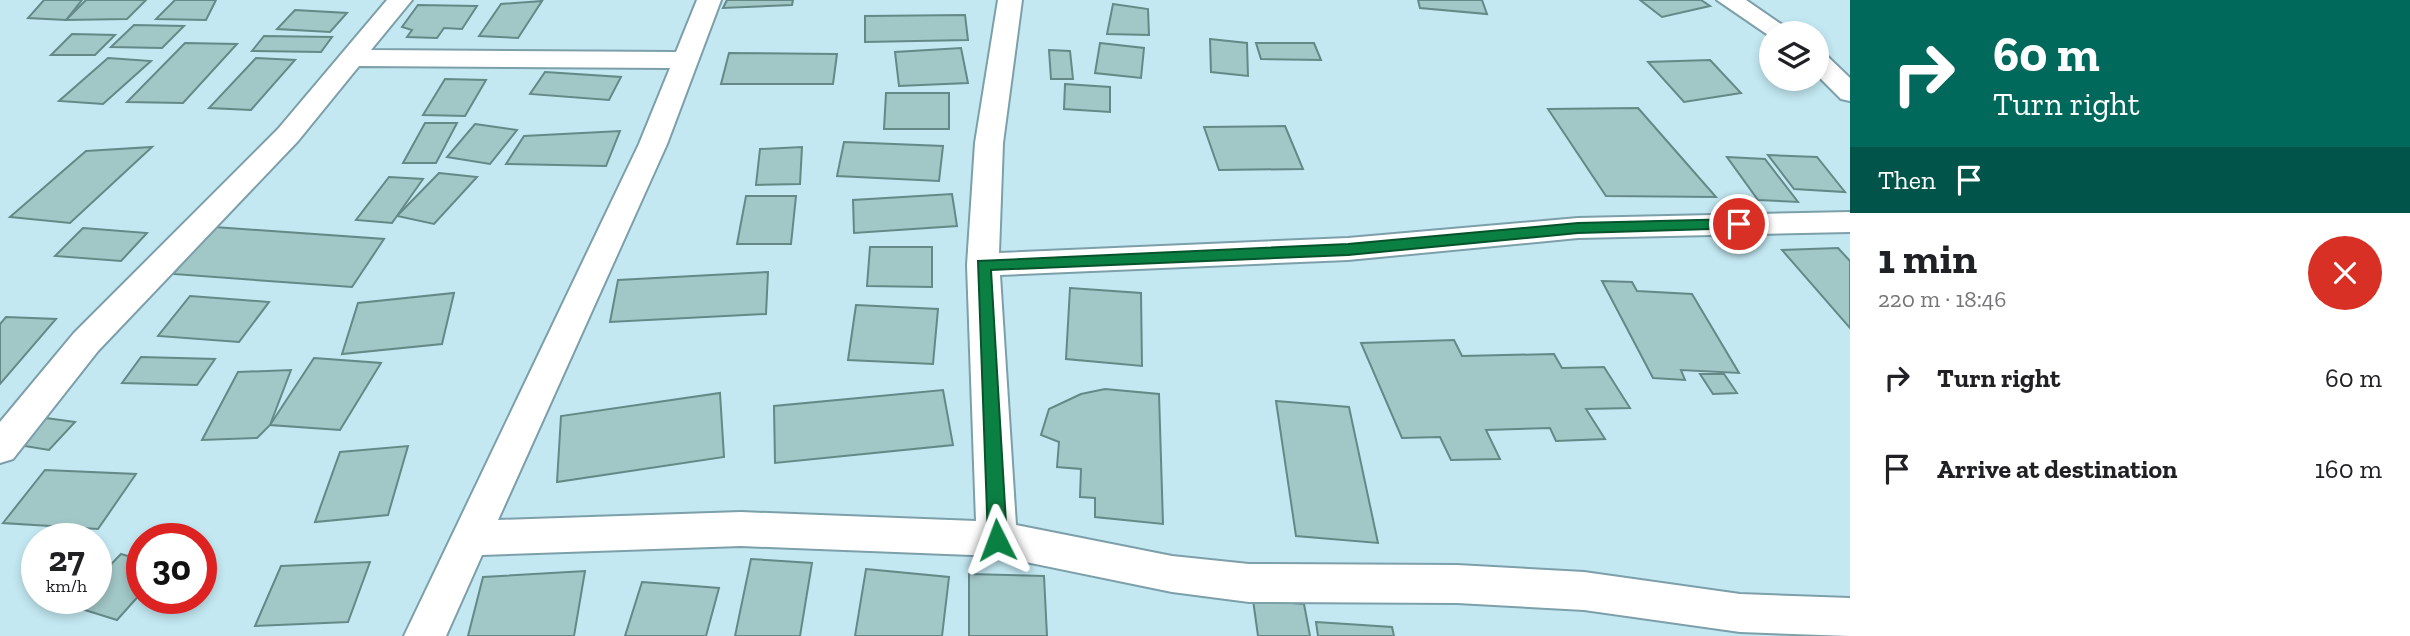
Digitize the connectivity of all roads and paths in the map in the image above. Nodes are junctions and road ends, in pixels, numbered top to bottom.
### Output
1 (400, 0) edge
2 (709, 0) edge
3 (1010, 0) edge
4 (1729, 0) edge
5 (1763, 21) edge
6 (353, 58) junction
7 (686, 60) junction
8 (1829, 72) edge
9 (1850, 93) edge
10 (1850, 222) edge
11 (984, 265) junction
12 (5, 434) edge
13 (470, 537) junction
14 (997, 540) junction
15 (1850, 618) edge
16 (425, 636) edge

1 - 6 street
2 - 7 street
3 - 11 street
4 - 5 street
6 - 7 street
6 - 12 street
7 - 13 street
8 - 9 street
10 - 11 street
11 - 14 street
13 - 14 street
13 - 16 street
14 - 15 street

